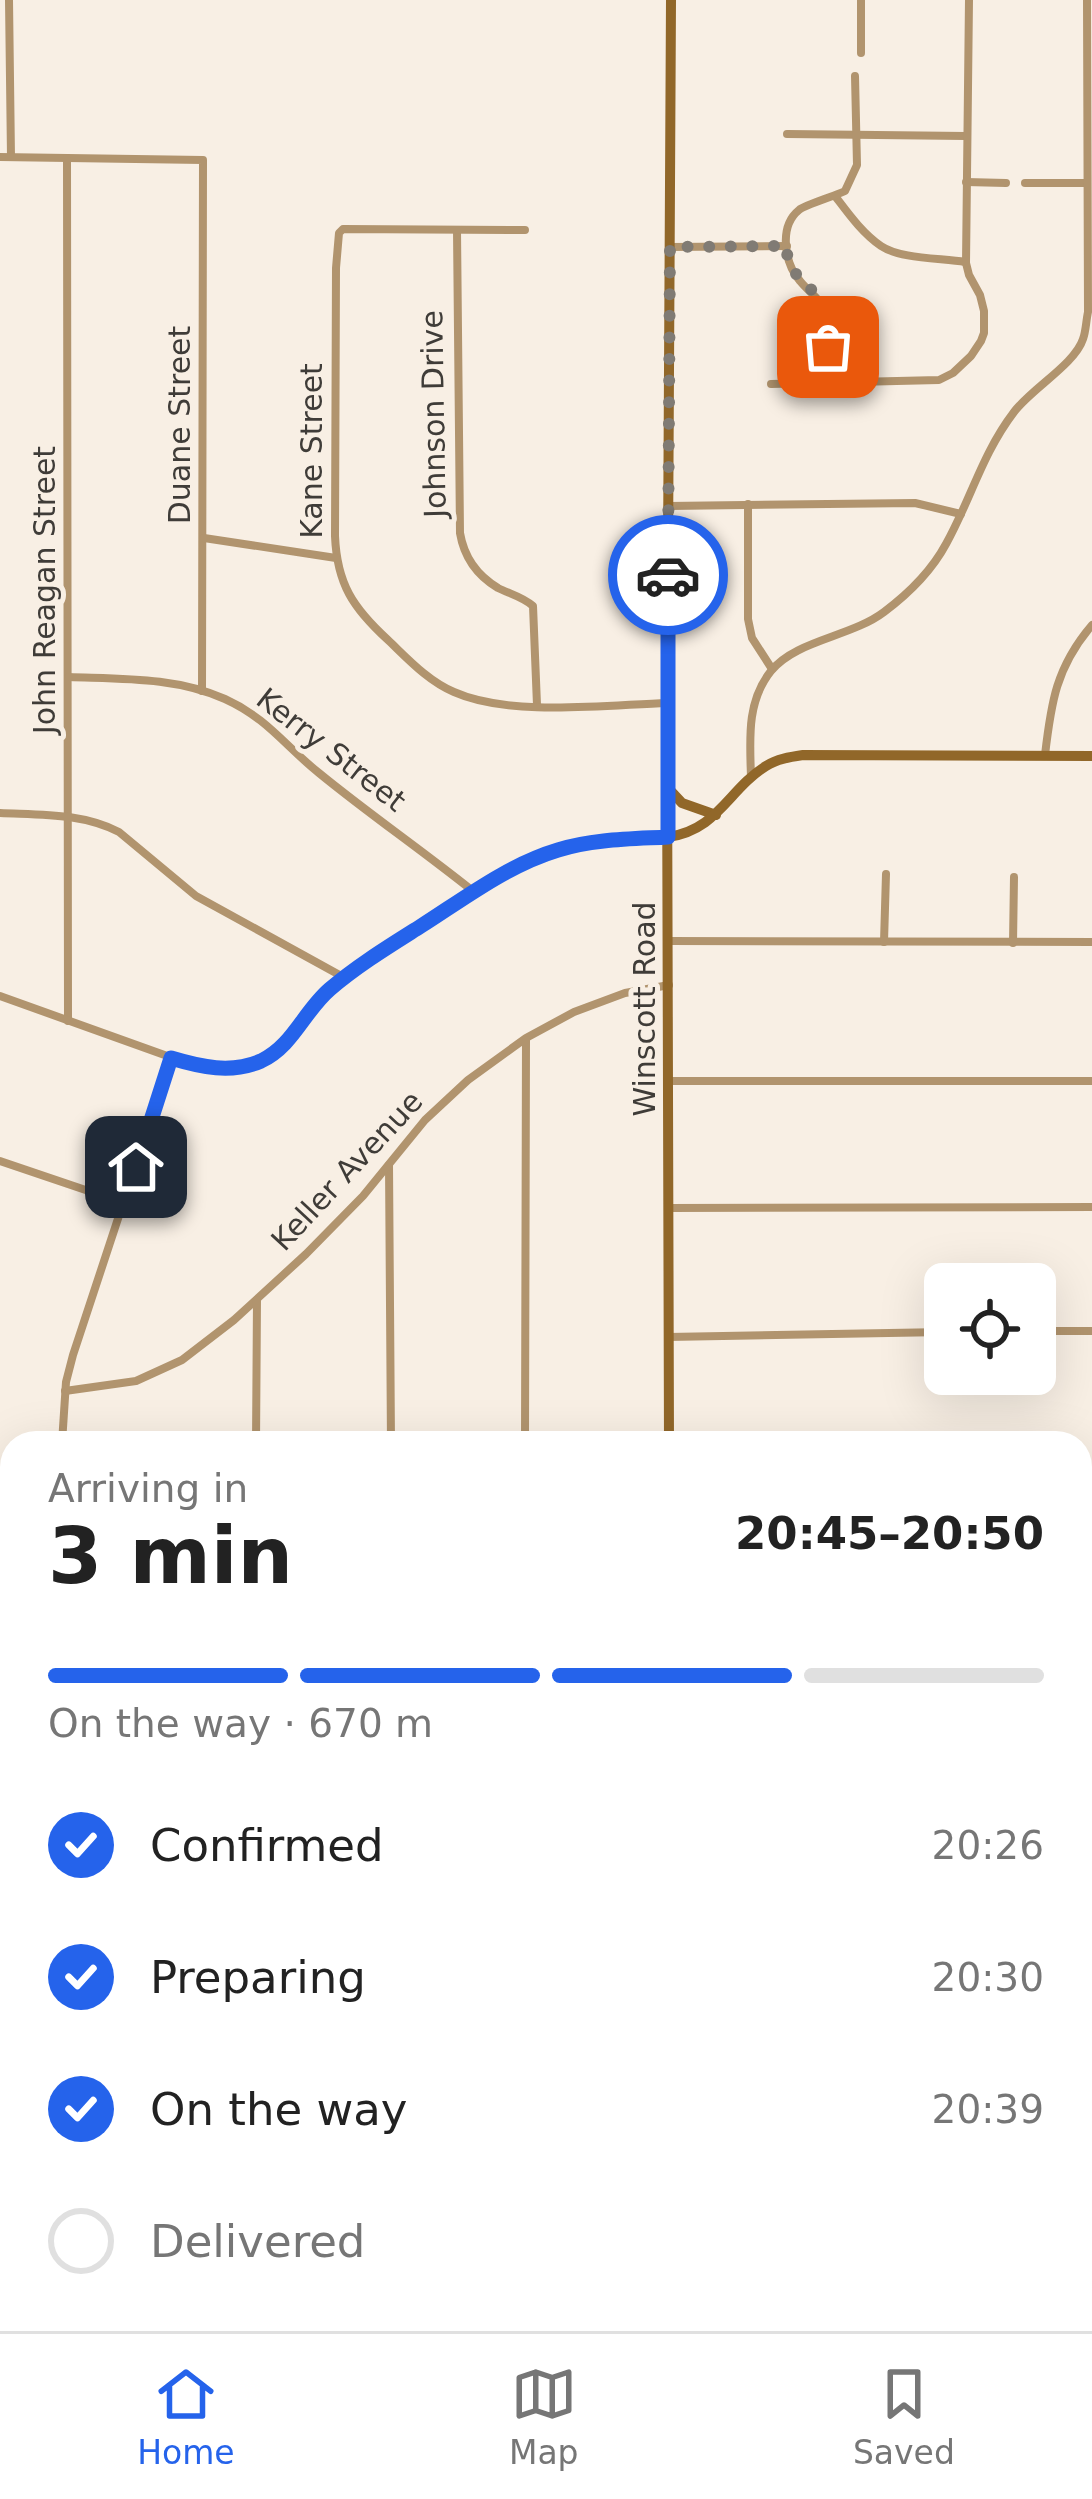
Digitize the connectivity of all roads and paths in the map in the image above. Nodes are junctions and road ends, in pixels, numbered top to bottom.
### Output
1 (9, 0) edge
2 (671, 0) edge
3 (861, 0) edge
4 (969, 0) edge
5 (1087, 0) edge
6 (861, 52) dead end
7 (855, 76) dead end
8 (787, 134) dead end
9 (857, 135) junction
10 (966, 136) junction
11 (5, 157) edge
12 (67, 158) junction
13 (965, 182) junction
14 (1025, 182) dead end
15 (1006, 183) dead end
16 (1087, 183) junction
17 (836, 196) junction
18 (457, 230) junction
19 (525, 230) dead end
20 (787, 246) junction
21 (670, 247) junction
22 (966, 262) junction
23 (1090, 312) edge
24 (830, 383) junction
25 (771, 384) dead end
26 (748, 504) junction
27 (668, 506) junction
28 (961, 514) junction
29 (204, 538) junction
30 (336, 558) junction
31 (1092, 625) edge
32 (772, 669) junction
33 (70, 677) junction
34 (202, 691) junction
35 (667, 703) junction
36 (537, 705) junction
37 (1045, 757) junction
38 (1092, 757) edge
39 (752, 779) junction
40 (667, 788) junction
41 (0, 813) edge
42 (716, 814) junction
43 (69, 816) junction
44 (668, 837) junction
45 (886, 874) dead end
46 (1013, 877) dead end
47 (474, 892) junction
48 (670, 941) junction
49 (884, 942) junction
50 (1092, 942) edge
51 (1013, 943) junction
52 (345, 978) junction
53 (670, 985) junction
54 (0, 996) edge
55 (68, 1021) junction
56 (526, 1038) junction
57 (171, 1058) junction
58 (669, 1081) junction
59 (1092, 1081) edge
60 (0, 1160) edge
61 (389, 1164) junction
62 (124, 1203) junction
63 (668, 1208) junction
64 (1092, 1208) edge
65 (257, 1298) junction
66 (1056, 1331) edge
67 (1092, 1331) edge
68 (924, 1332) edge
69 (668, 1336) junction
70 (65, 1391) junction
71 (63, 1431) edge
72 (256, 1431) edge
73 (391, 1431) edge
74 (525, 1431) edge
75 (669, 1431) edge

1 - 11 street
2 - 21 main road, Winscott Road
3 - 6 street
4 - 10 street
5 - 16 street
7 - 9 street
8 - 9 street
9 - 10 street
9 - 17 street
10 - 13 street
11 - 12 street
12 - 29 street, Duane Street
12 - 33 street, John Reagan Street
13 - 15 street
13 - 22 street
14 - 16 street
16 - 23 street
17 - 20 street
17 - 22 street
18 - 19 street
18 - 30 street, Kane Street
18 - 36 street, Johnson Drive
20 - 21 street
20 - 24 street
21 - 27 main road, Winscott Road
22 - 24 street
23 - 28 street
24 - 25 street
26 - 27 street
26 - 28 street
26 - 32 street
27 - 35 main road, Winscott Road
28 - 32 street
29 - 30 street
29 - 34 street, Duane Street
30 - 36 street, Kane Street
31 - 37 street
32 - 39 street
33 - 34 street, Kerry Street
33 - 43 street, John Reagan Street
34 - 47 street, Kerry Street
35 - 36 street, Kane Street
35 - 40 main road, Winscott Road
37 - 38 main road
37 - 39 main road
39 - 42 main road
40 - 42 main road
40 - 44 main road, Winscott Road
41 - 43 street
42 - 44 main road
43 - 52 street
43 - 55 street, John Reagan Street
44 - 47 street
44 - 48 main road, Winscott Road
45 - 49 street
46 - 51 street
47 - 52 street
48 - 49 street
48 - 53 main road, Winscott Road
49 - 51 street
50 - 51 street
52 - 57 street
53 - 56 street, Keller Avenue
53 - 58 main road, Winscott Road
54 - 55 street
55 - 57 street
56 - 61 street, Keller Avenue
56 - 74 street
57 - 62 street
58 - 59 street
58 - 63 main road, Winscott Road
60 - 62 street
61 - 65 street, Keller Avenue
61 - 73 street
62 - 70 street
63 - 64 street
63 - 69 main road, Winscott Road
65 - 70 street, Keller Avenue
65 - 72 street
66 - 67 street
68 - 69 street
69 - 75 main road, Winscott Road
70 - 71 street

